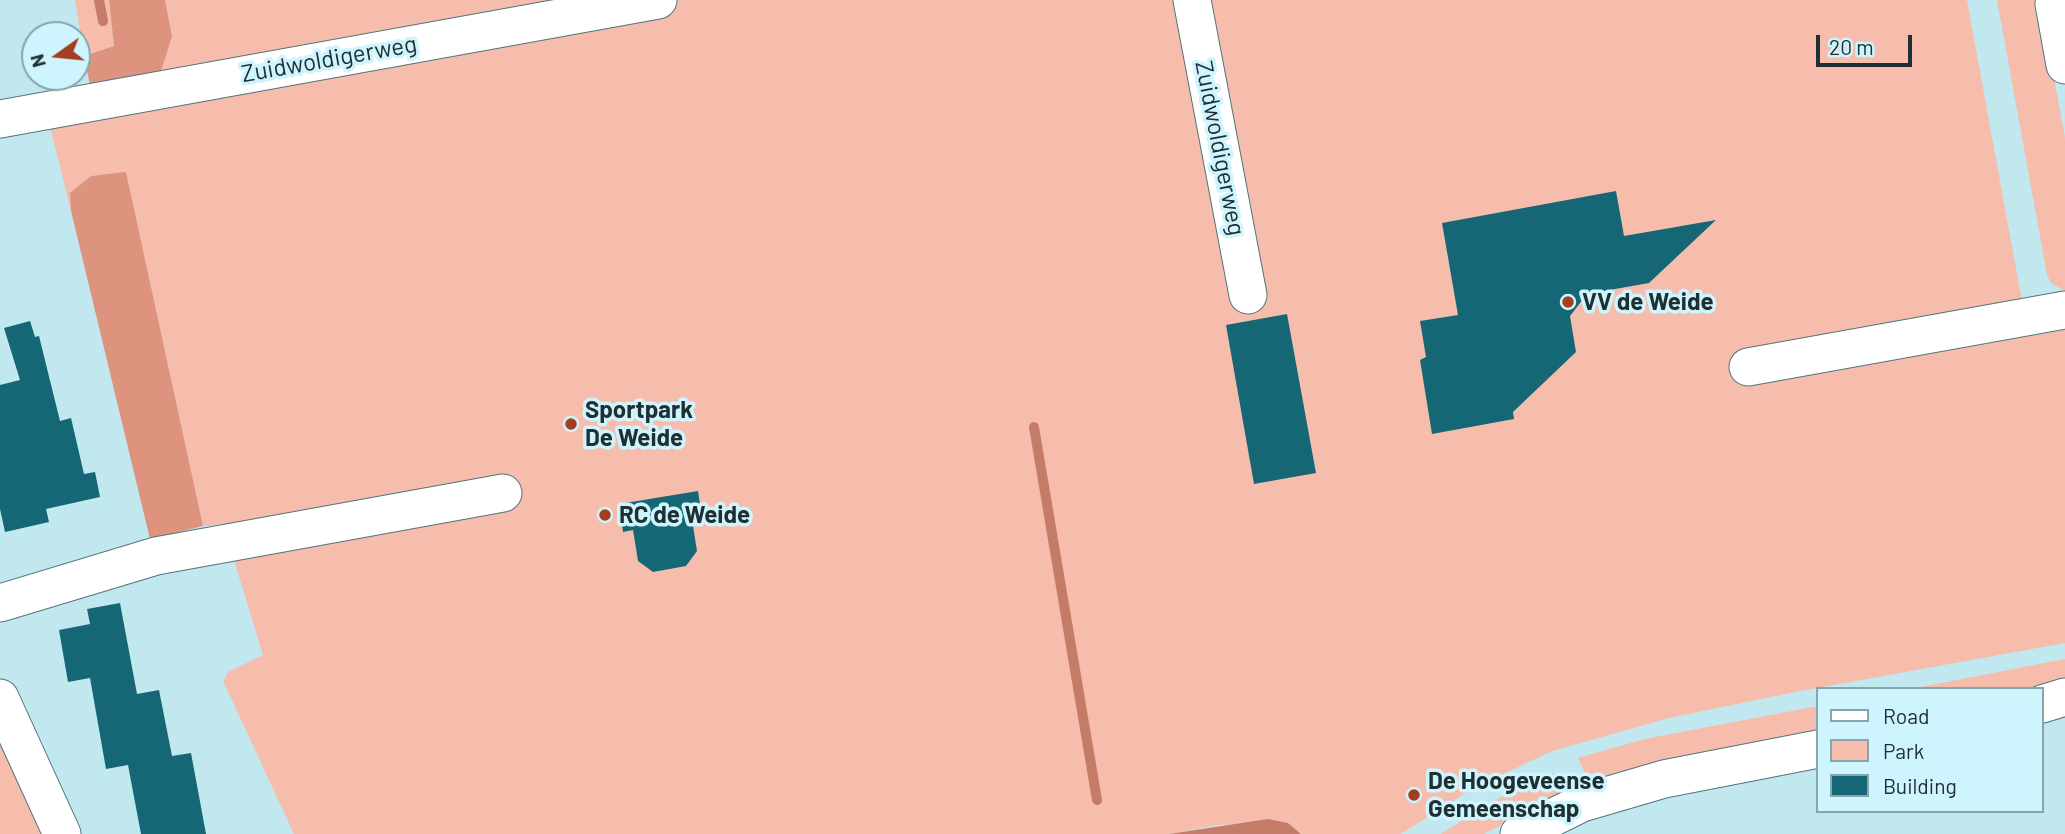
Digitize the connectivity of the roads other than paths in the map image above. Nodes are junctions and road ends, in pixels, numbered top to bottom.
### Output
1 (658, 0) edge
2 (1192, 0) edge
3 (2057, 2) edge
4 (2065, 65) edge
5 (0, 119) edge
6 (1248, 295) dead end
7 (2065, 310) edge
8 (1748, 368) dead end
9 (503, 493) dead end
10 (0, 603) edge
11 (2065, 697) edge
12 (0, 698) edge
13 (2044, 703) edge
14 (1816, 748) edge
15 (1532, 831) edge
16 (62, 834) edge

1 - 5 street, Zuidwoldigerweg
2 - 6 street, Zuidwoldigerweg
3 - 4 street
7 - 8 street
9 - 10 street
11 - 13 street
12 - 16 street
14 - 15 street

